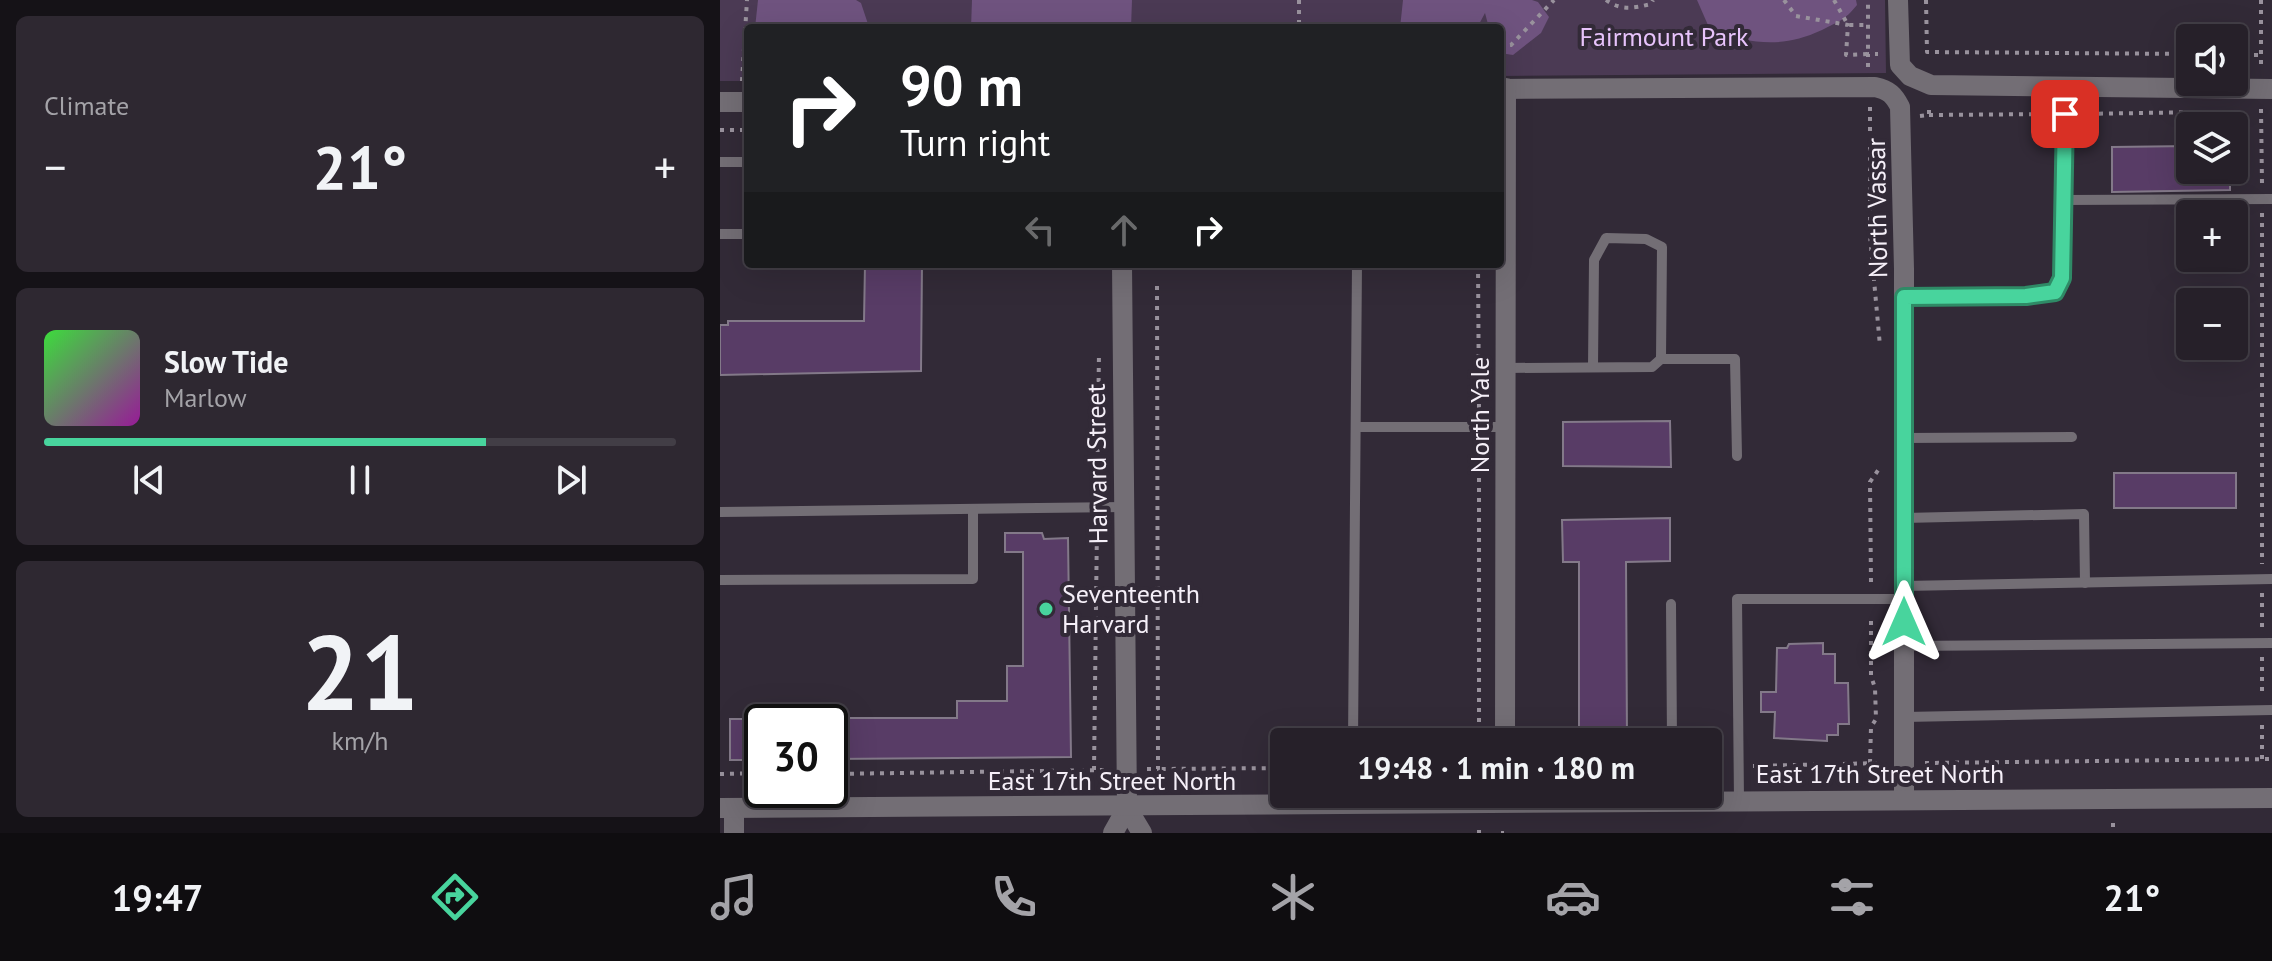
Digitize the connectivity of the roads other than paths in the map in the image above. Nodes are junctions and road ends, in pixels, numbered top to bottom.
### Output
1 (1898, 0) edge
2 (2063, 87) junction
3 (1504, 88) edge
4 (2267, 95) edge
5 (720, 162) edge
6 (744, 162) edge
7 (1504, 181) edge
8 (2267, 199) edge
9 (2064, 200) junction
10 (720, 234) edge
11 (744, 234) edge
12 (1122, 268) edge
13 (1357, 268) edge
14 (1904, 297) junction
15 (1661, 359) junction
16 (1593, 367) junction
17 (1506, 368) junction
18 (1356, 427) junction
19 (1506, 427) junction
20 (2072, 437) dead end
21 (1904, 438) junction
22 (1737, 456) dead end
23 (1124, 507) junction
24 (973, 509) junction
25 (720, 512) edge
26 (1904, 518) junction
27 (2267, 579) edge
28 (720, 580) edge
29 (2085, 583) junction
30 (1904, 592) junction
31 (1671, 604) dead end
32 (2267, 643) edge
33 (1904, 646) junction
34 (2267, 710) edge
35 (1904, 717) junction
36 (1353, 728) edge
37 (1505, 728) edge
38 (1672, 728) edge
39 (2272, 798) edge
40 (1722, 800) edge
41 (1904, 800) junction
42 (1739, 801) junction
43 (1270, 802) edge
44 (727, 808) edge
45 (1127, 808) junction
46 (734, 833) edge
47 (1113, 833) edge
48 (1142, 833) edge

1 - 2 street
2 - 4 street
2 - 9 lane
3 - 14 street, North Vassar
5 - 6 lane
7 - 17 street, North Yale
8 - 9 lane
9 - 14 lane
10 - 11 lane
12 - 23 street, Harvard Street
13 - 18 lane
14 - 21 street, North Vassar
15 - 16 lane
15 - 16 lane
15 - 22 lane
16 - 17 lane
17 - 19 street, North Yale
18 - 19 lane
18 - 36 lane
19 - 37 street, North Yale
20 - 21 lane
21 - 26 street, North Vassar
23 - 24 lane
23 - 45 street, Harvard Street
24 - 25 lane
24 - 28 lane
26 - 29 lane
26 - 30 street, North Vassar
27 - 29 lane
29 - 30 lane
30 - 33 street, North Vassar
30 - 42 lane
31 - 38 lane
32 - 33 lane
33 - 35 street, North Vassar
34 - 35 lane
35 - 41 street, North Vassar
39 - 41 street, East 17th Street North
40 - 42 street, East 17th Street North
41 - 42 street, East 17th Street North
43 - 45 street, East 17th Street North
44 - 45 street, East 17th Street North
44 - 46 street
45 - 47 street
45 - 48 street

